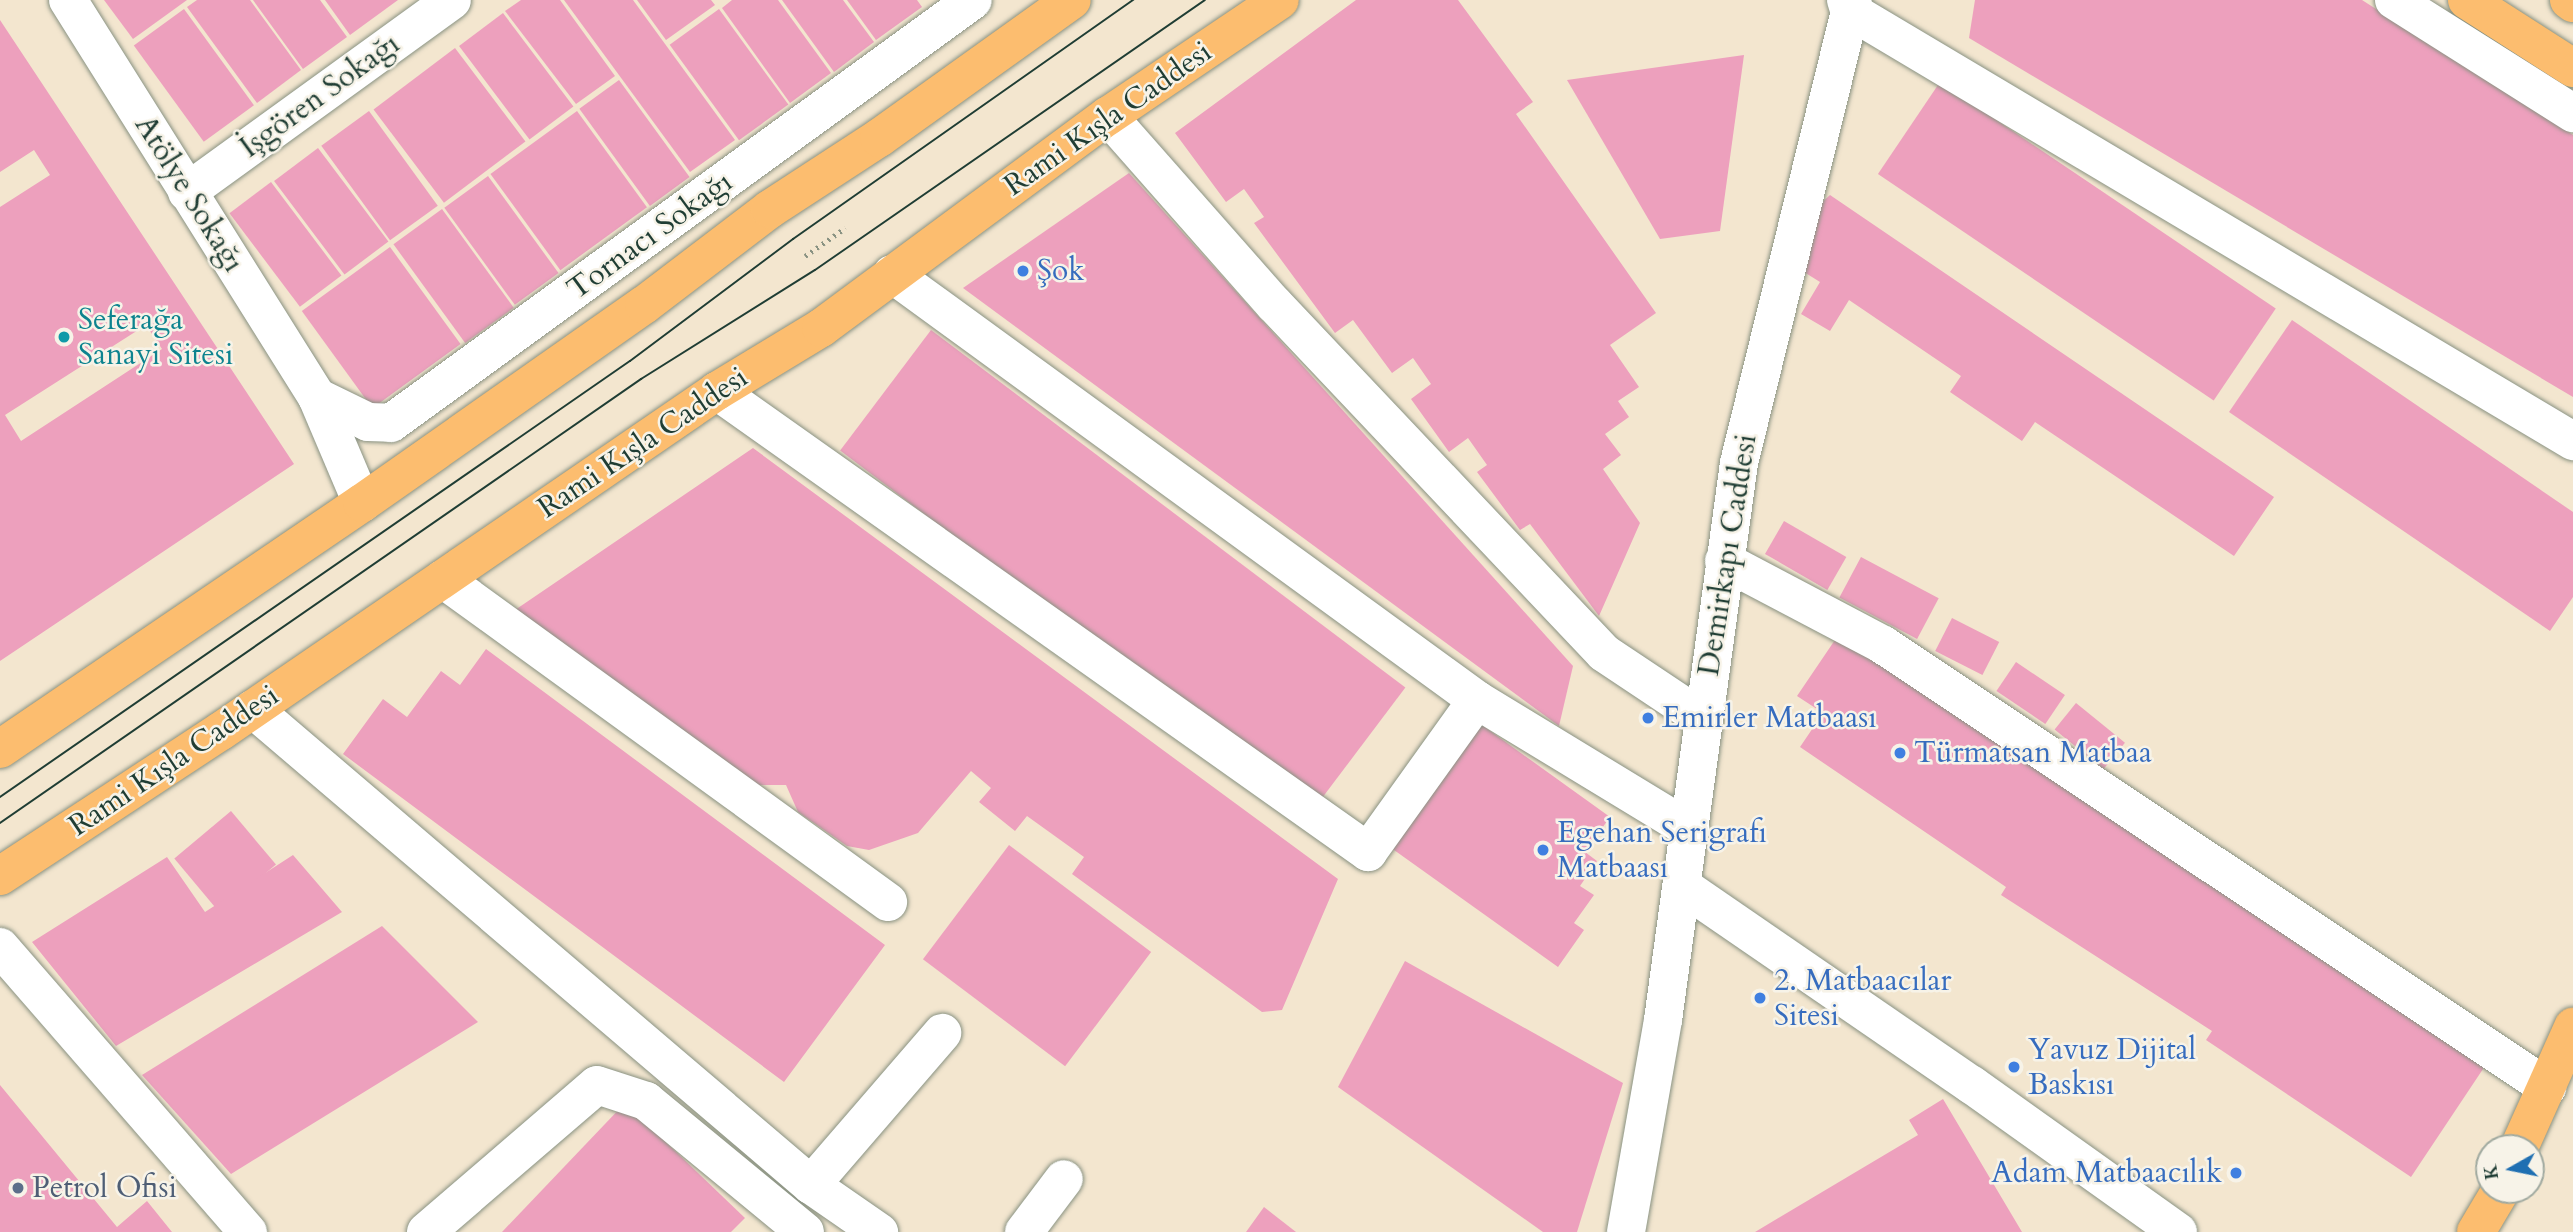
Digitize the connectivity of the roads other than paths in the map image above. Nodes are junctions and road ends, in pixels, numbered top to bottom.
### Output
1 (68, 0) edge
2 (452, 0) edge
3 (973, 0) edge
4 (1072, 0) edge
5 (1280, 0) edge
6 (2393, 0) edge
7 (2467, 0) edge
8 (1849, 3) edge
9 (2573, 68) edge
10 (2573, 113) edge
11 (1108, 116) junction
12 (187, 192) junction
13 (892, 274) junction
14 (717, 391) junction
15 (317, 397) junction
16 (2573, 441) edge
17 (362, 503) junction
18 (1724, 561) junction
19 (443, 579) junction
20 (1477, 700) junction
21 (253, 709) junction
22 (1703, 719) junction
23 (0, 749) edge
24 (1690, 830) junction
25 (0, 876) edge
26 (1682, 886) junction
27 (888, 902) dead end
28 (0, 947) edge
29 (2573, 1027) edge
30 (942, 1033) dead end
31 (2547, 1087) junction
32 (2525, 1134) edge
33 (1064, 1179) dead end
34 (811, 1185) junction
35 (2493, 1204) edge
36 (794, 1229) edge
37 (248, 1232) edge
38 (426, 1232) edge
39 (879, 1232) edge
40 (1024, 1232) edge
41 (1626, 1232) edge
42 (2178, 1232) edge
43 (2476, 1232) edge

1 - 12 street, Atölye Sokağı
2 - 12 street, İşgören Sokağı
3 - 15 street, Tornacı Sokağı
4 - 17 main road
5 - 11 main road, Rami Kışla Caddesi
6 - 10 street
7 - 9 main road
8 - 16 street
8 - 18 street, Demirkapı Caddesi
11 - 13 main road, Rami Kışla Caddesi
11 - 22 street
12 - 15 street, Atölye Sokağı
13 - 14 main road, Rami Kışla Caddesi
13 - 20 street
14 - 19 main road, Rami Kışla Caddesi
14 - 20 street
15 - 17 street, Atölye Sokağı
17 - 23 main road
18 - 22 street, Demirkapı Caddesi
18 - 31 street
19 - 21 main road, Rami Kışla Caddesi
19 - 27 street
20 - 24 street
21 - 25 main road, Rami Kışla Caddesi
21 - 34 street
22 - 24 street, Demirkapı Caddesi
24 - 26 street, Demirkapı Caddesi
26 - 41 street, Demirkapı Caddesi
26 - 42 street
28 - 37 street
29 - 31 main road
30 - 34 street
31 - 32 main road
33 - 40 street
34 - 39 street
35 - 43 main road
36 - 38 street

